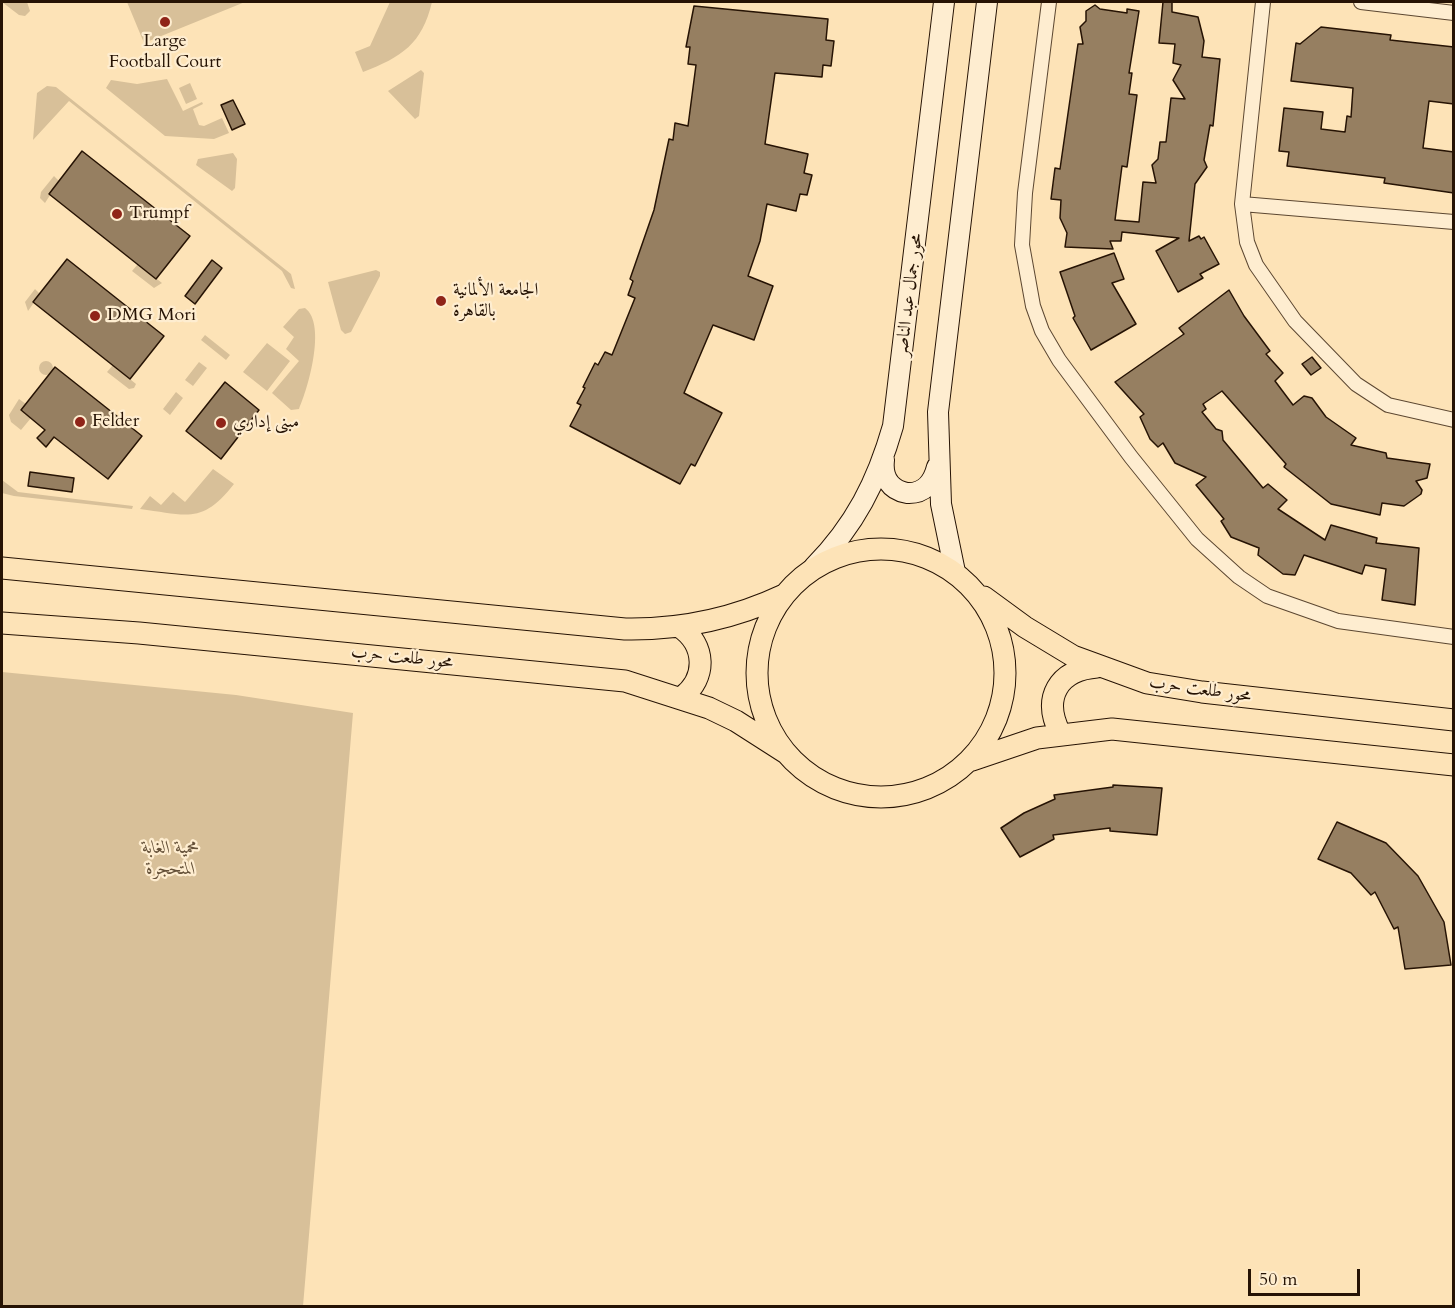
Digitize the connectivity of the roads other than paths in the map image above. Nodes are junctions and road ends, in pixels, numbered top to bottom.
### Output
1 (944, 2) edge
2 (987, 2) edge
3 (1049, 2) edge
4 (1263, 2) edge
5 (1361, 2) edge
6 (1424, 5) edge
7 (1454, 14) edge
8 (1242, 204) junction
9 (1454, 222) edge
10 (1454, 420) edge
11 (884, 457) junction
12 (938, 465) junction
13 (814, 567) junction
14 (2, 568) edge
15 (955, 572) junction
16 (972, 587) junction
17 (784, 595) junction
18 (2, 623) edge
19 (680, 627) junction
20 (1454, 637) edge
21 (1097, 667) junction
22 (682, 697) junction
23 (1454, 720) edge
24 (1060, 733) junction
25 (786, 753) junction
26 (969, 761) junction
27 (1454, 765) edge

1 - 11 main road, محور جمال عبد الناصر
2 - 12 main road
3 - 20 street
4 - 8 street
5 - 6 street
6 - 7 street
8 - 9 street
8 - 10 street
11 - 12 main road
11 - 13 main road, محور جمال عبد الناصر
12 - 15 main road
13 - 15 main road
13 - 17 main road
14 - 19 main road
15 - 16 main road
16 - 21 main road, محور طلعت حرب
16 - 26 main road
17 - 19 main road
17 - 25 main road
18 - 22 main road, محور طلعت حرب
19 - 22 main road
21 - 23 main road, محور طلعت حرب
21 - 24 main road
22 - 25 main road, محور طلعت حرب
24 - 26 main road
24 - 27 main road
25 - 26 main road

